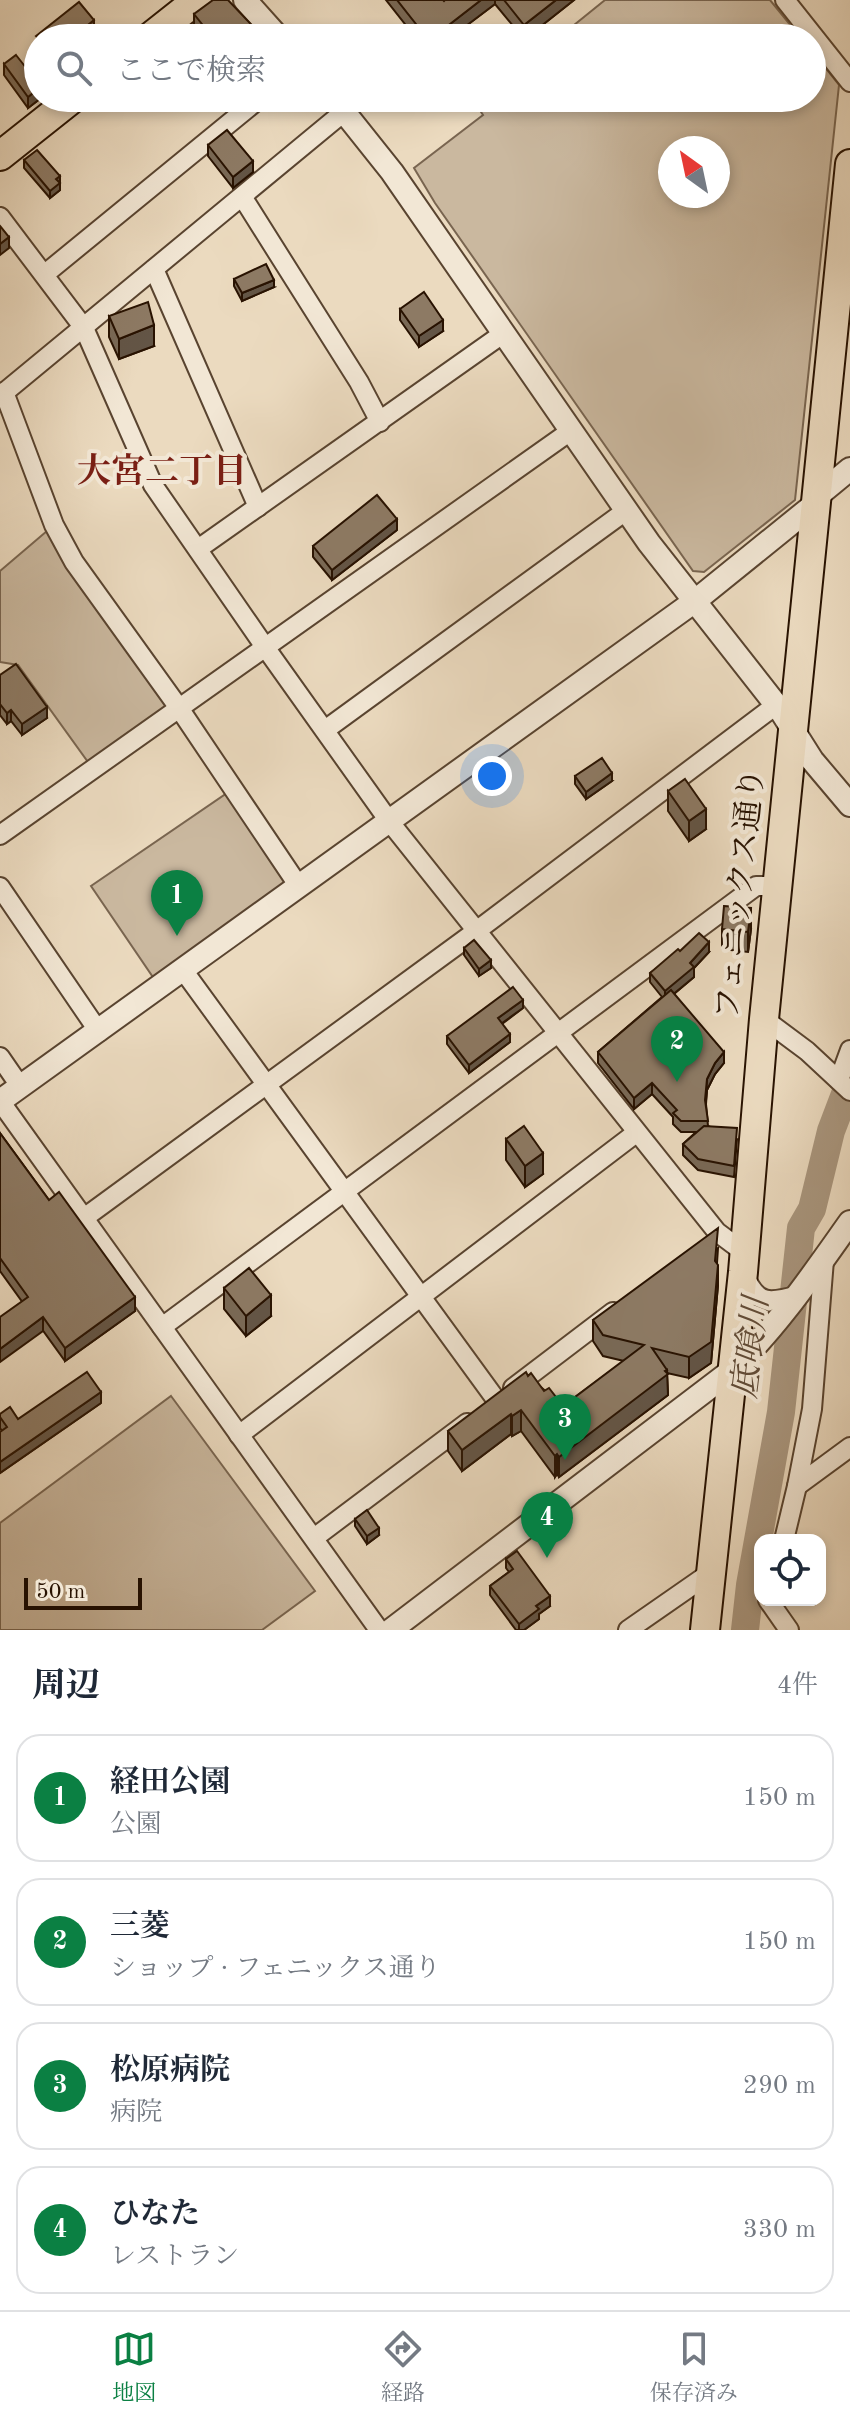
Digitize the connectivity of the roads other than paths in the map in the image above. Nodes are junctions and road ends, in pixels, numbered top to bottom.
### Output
1 (197, 0) edge
2 (245, 0) edge
3 (785, 0) edge
4 (167, 24) edge
5 (266, 24) edge
6 (804, 24) edge
7 (826, 52) edge
8 (850, 82) edge
9 (55, 112) edge
10 (243, 112) edge
11 (331, 112) edge
12 (345, 112) edge
13 (0, 156) edge
14 (850, 164) edge
15 (243, 198) junction
16 (0, 217) edge
17 (154, 269) junction
18 (45, 274) junction
19 (84, 328) junction
20 (504, 333) junction
21 (2, 394) edge
22 (380, 422) junction
23 (572, 430) junction
24 (850, 469) edge
25 (816, 500) junction
26 (258, 507) junction
27 (627, 510) junction
28 (198, 549) junction
29 (695, 601) junction
30 (265, 647) junction
31 (776, 705) junction
32 (179, 708) junction
33 (325, 730) junction
34 (792, 732) junction
35 (850, 805) edge
36 (389, 821) junction
37 (0, 835) edge
38 (298, 885) junction
39 (778, 886) junction
40 (0, 887) edge
41 (475, 932) junction
42 (183, 970) junction
43 (764, 1019) junction
44 (99, 1032) junction
45 (559, 1034) junction
46 (850, 1050) edge
47 (0, 1057) edge
48 (267, 1083) junction
49 (20, 1086) junction
50 (844, 1086) edge
51 (0, 1101) edge
52 (636, 1133) junction
53 (345, 1191) junction
54 (84, 1218) junction
55 (850, 1222) edge
56 (744, 1262) junction
57 (822, 1263) junction
58 (799, 1295) junction
59 (421, 1296) junction
60 (628, 1300) edge
61 (162, 1327) junction
62 (731, 1371) junction
63 (497, 1401) junction
64 (239, 1435) junction
65 (850, 1447) edge
66 (797, 1486) junction
67 (785, 1534) edge
68 (314, 1538) junction
69 (710, 1573) junction
70 (772, 1606) edge
71 (379, 1630) edge
72 (391, 1630) edge
73 (628, 1630) edge
74 (705, 1630) edge
75 (789, 1630) edge

1 - 4 main road
2 - 5 street
3 - 6 street
7 - 8 street
9 - 13 main road
10 - 18 street
11 - 15 street
12 - 20 street
14 - 25 main road, フェニックス通り
15 - 17 street
15 - 22 street
16 - 18 street
17 - 19 street
17 - 26 street
18 - 19 street
19 - 21 street
19 - 28 street
20 - 22 street
20 - 23 street
21 - 32 street
22 - 26 street
23 - 27 street
23 - 30 street
24 - 25 street
25 - 29 street
25 - 34 main road, フェニックス通り
26 - 28 street
27 - 29 street
27 - 33 street
28 - 30 street
29 - 31 street
29 - 36 street
30 - 32 street
30 - 33 street
31 - 34 street
31 - 41 street
32 - 37 street
32 - 38 street
33 - 36 street
34 - 35 street
34 - 39 main road, フェニックス通り
36 - 38 street
36 - 41 street
38 - 42 street
39 - 43 main road, フェニックス通り
39 - 45 street
40 - 44 street
41 - 45 street
41 - 48 street
42 - 44 street
42 - 48 street
43 - 50 street
43 - 56 main road, フェニックス通り
44 - 49 street
45 - 52 street
45 - 53 street
46 - 50 street
47 - 49 street
48 - 53 street
48 - 54 street
49 - 51 street
51 - 54 street
52 - 56 street
52 - 59 street
53 - 59 street
53 - 61 street
54 - 61 street
55 - 57 street
56 - 58 street
56 - 62 main road, フェニックス通り
57 - 58 street
57 - 66 street
58 - 62 street
59 - 63 street
59 - 64 street
60 - 63 street
61 - 64 street
62 - 69 main road, フェニックス通り
62 - 72 street
63 - 68 street
64 - 68 street
65 - 66 street
66 - 67 street
68 - 71 street
69 - 73 street
69 - 74 main road, フェニックス通り
70 - 75 street

